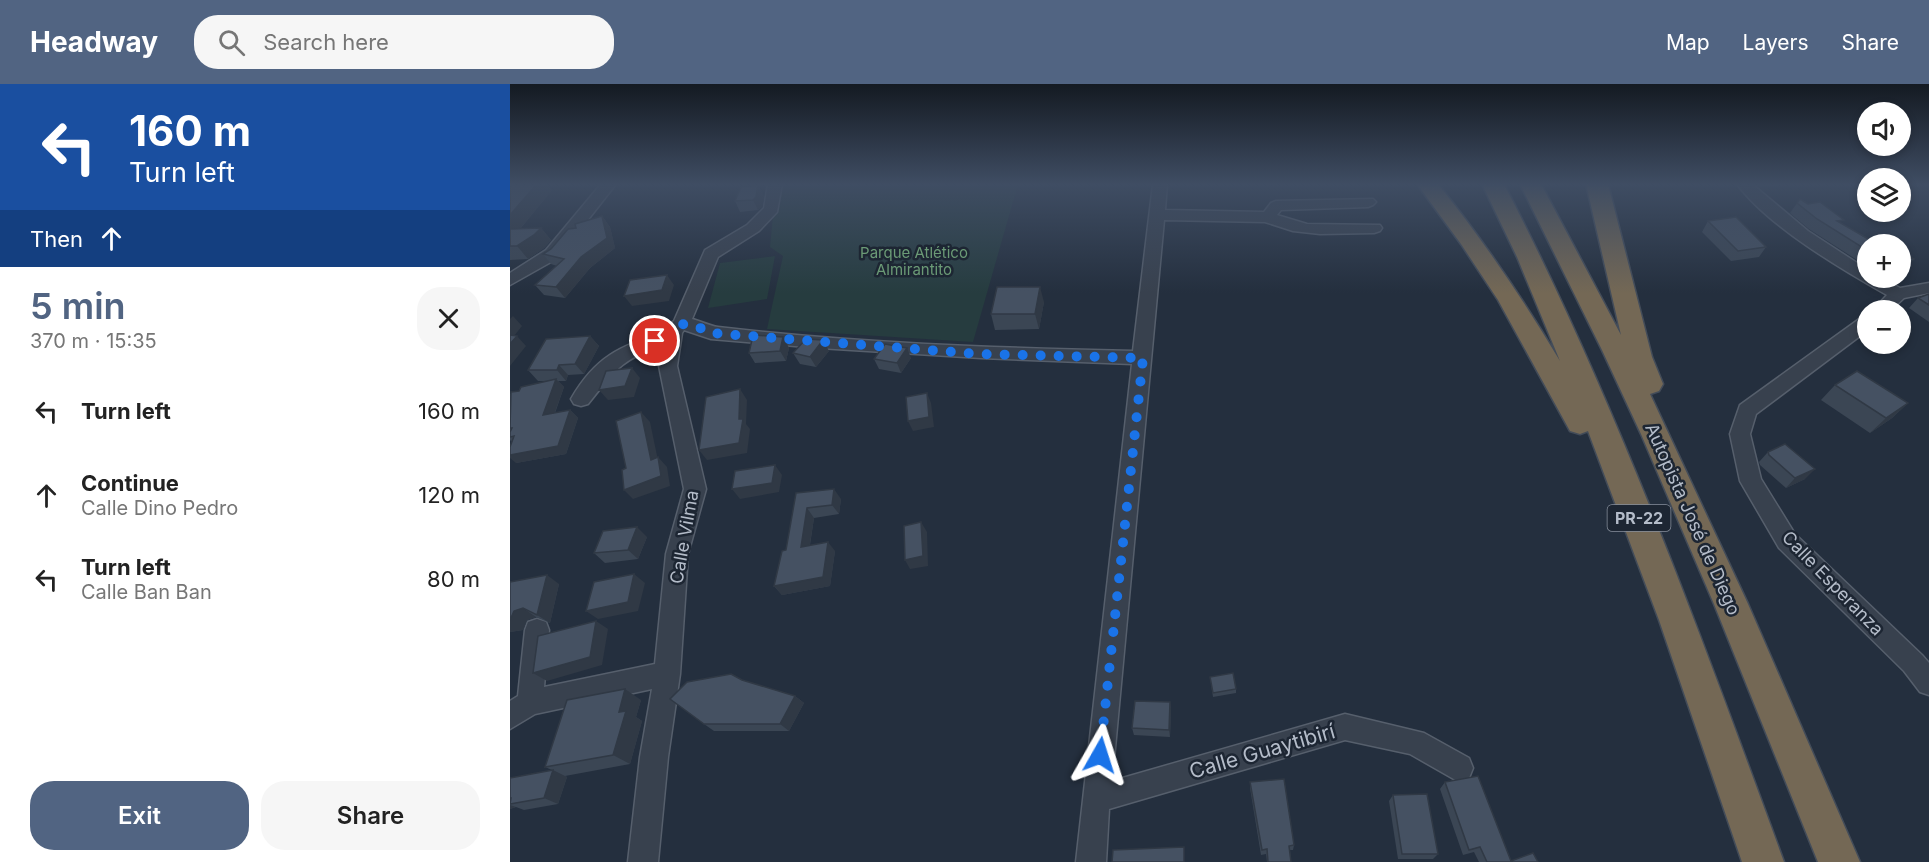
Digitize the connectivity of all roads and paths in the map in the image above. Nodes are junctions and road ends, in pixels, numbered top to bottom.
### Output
1 (579, 220) edge
2 (761, 220) edge
3 (1156, 220) edge
4 (1274, 220) edge
5 (1453, 220) edge
6 (1509, 220) edge
7 (1550, 220) edge
8 (1607, 220) edge
9 (1784, 220) edge
10 (1374, 228) dead end
11 (1857, 271) edge
12 (510, 280) edge
13 (1887, 288) edge
14 (1929, 288) edge
15 (1898, 294) junction
16 (1892, 300) edge
17 (1857, 329) edge
18 (676, 330) junction
19 (1143, 358) junction
20 (581, 399) dead end
21 (1664, 450) junction
22 (1634, 505) junction
23 (537, 630) dead end
24 (667, 674) junction
25 (1929, 683) edge
26 (520, 709) edge
27 (1459, 768) dead end
28 (1096, 799) junction
29 (643, 862) edge
30 (1091, 862) edge
31 (1763, 862) edge
32 (1839, 862) edge

1 - 12 street
2 - 18 street, Calle Vilma
3 - 19 street
4 - 10 street
5 - 22 highway
6 - 22 highway, PR-22
7 - 21 highway, Autopista José de Diego / PR-22
8 - 21 highway
9 - 11 street
13 - 15 street
14 - 15 street
15 - 16 street
17 - 25 street, Calle Esperanza
18 - 19 street
18 - 20 street
18 - 24 street, Calle Vilma
19 - 28 street
21 - 32 highway, Autopista José de Diego / PR-22
22 - 31 highway, PR-22
23 - 26 street
24 - 26 street
24 - 29 street, Calle Vilma
27 - 28 street, Calle Guaytibirí
28 - 30 street

